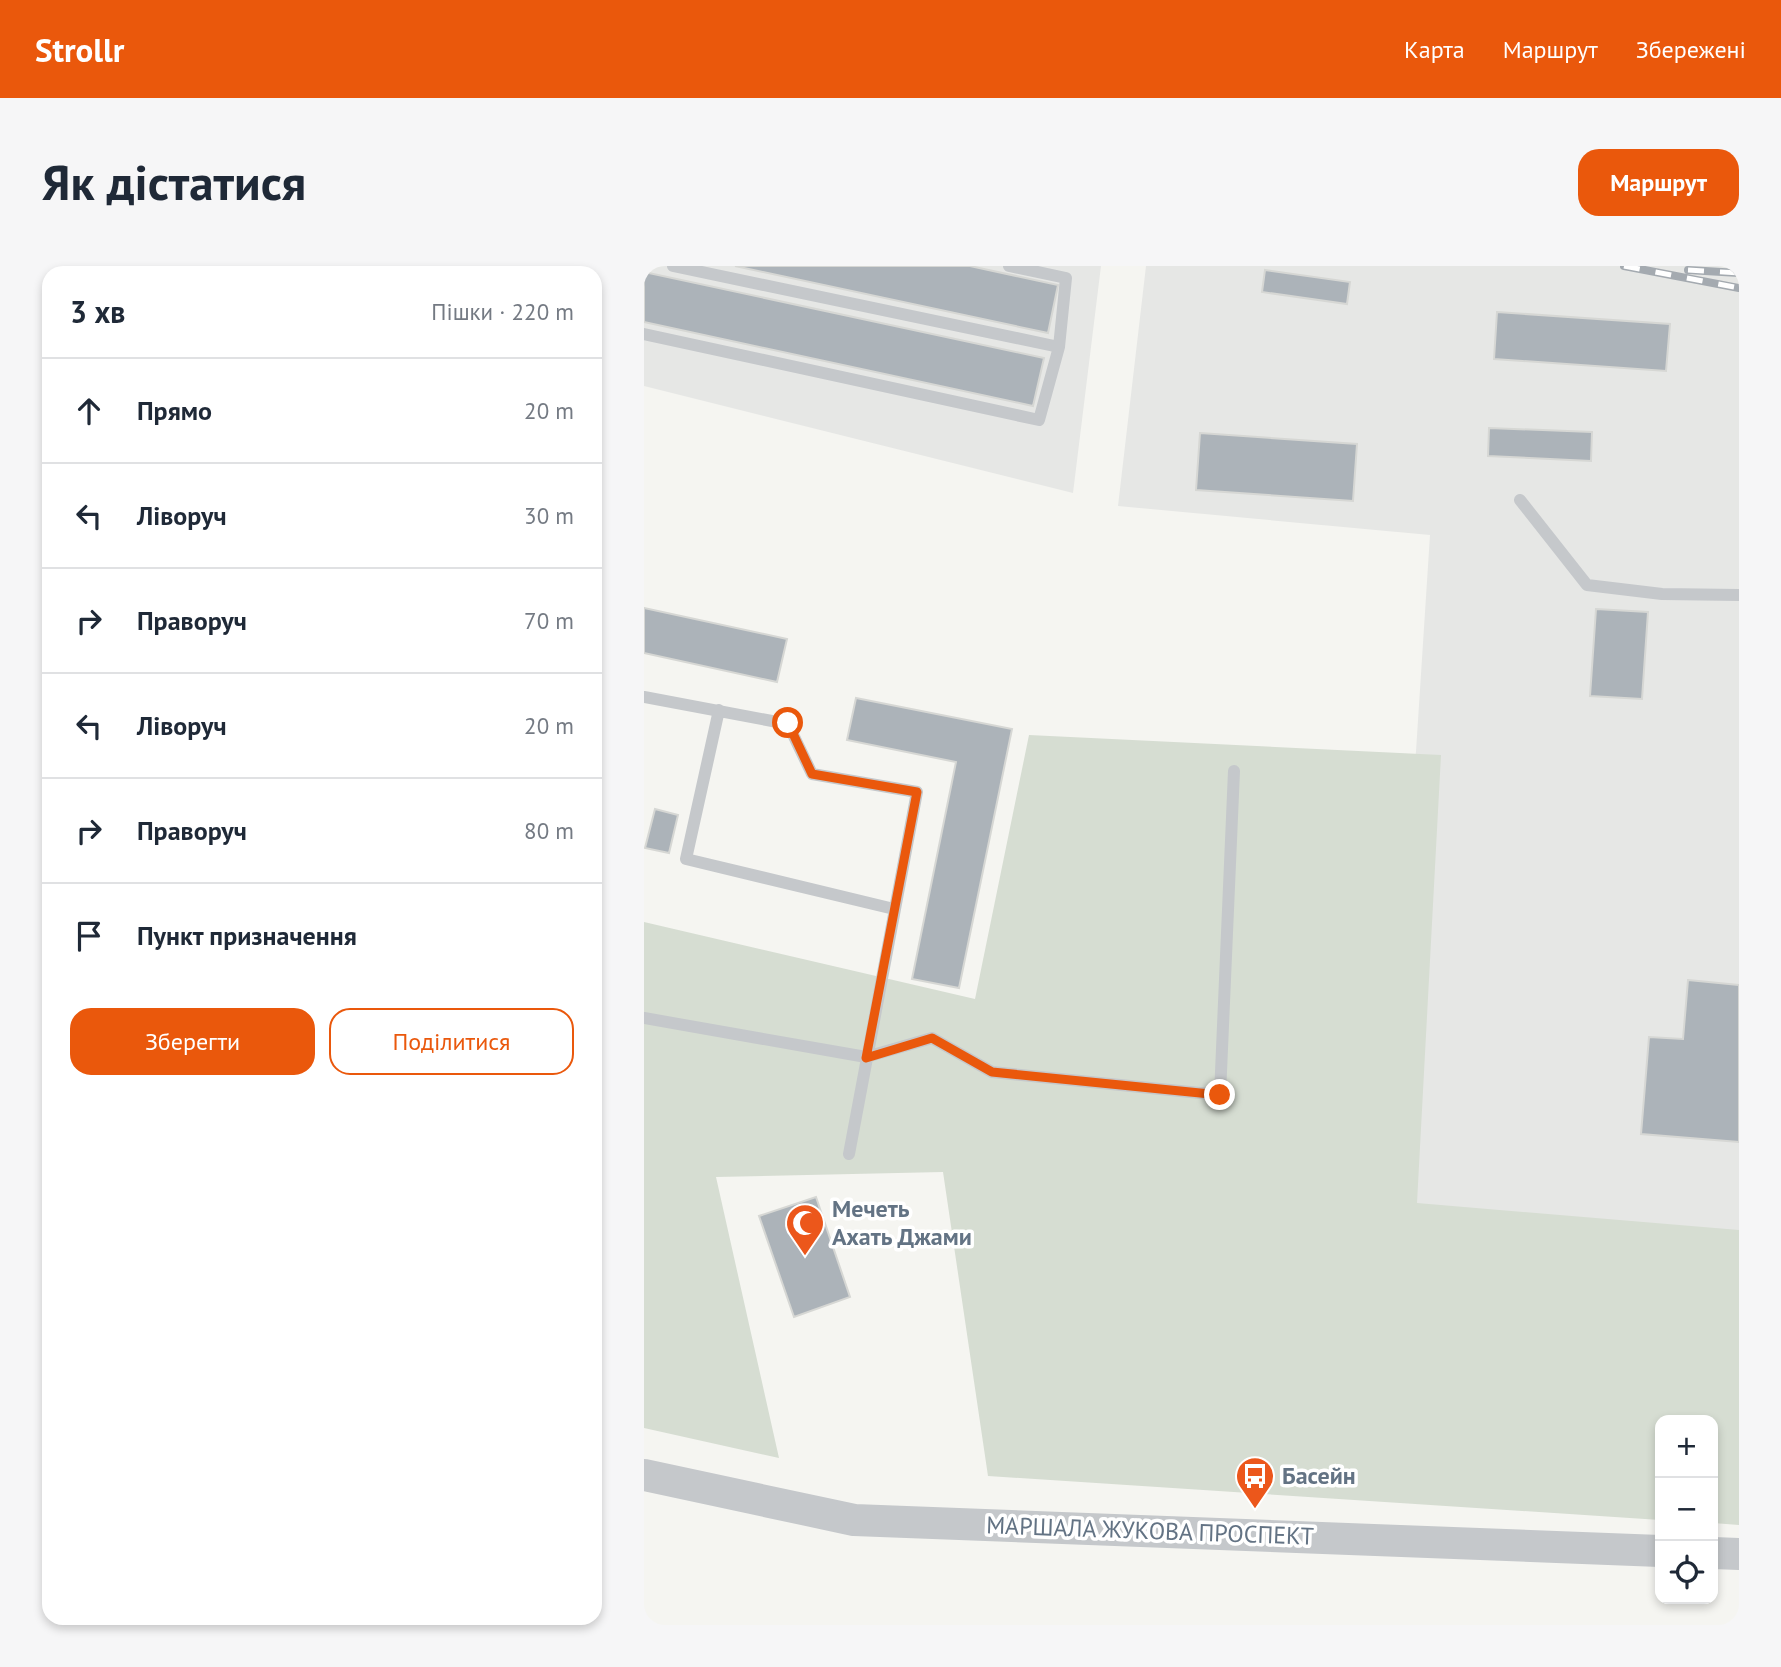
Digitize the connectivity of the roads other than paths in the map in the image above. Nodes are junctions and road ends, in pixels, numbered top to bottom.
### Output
1 (673, 266) edge
2 (1009, 266) edge
3 (644, 334) edge
4 (1059, 347) junction
5 (1520, 500) dead end
6 (1739, 595) edge
7 (644, 696) edge
8 (719, 710) junction
9 (1234, 771) dead end
10 (894, 909) junction
11 (644, 1018) edge
12 (866, 1058) junction
13 (849, 1154) dead end
14 (644, 1475) edge
15 (1655, 1551) edge
16 (1718, 1553) edge
17 (1739, 1554) edge

1 - 4 lane
2 - 4 lane
3 - 4 lane
5 - 6 lane
7 - 8 lane
8 - 10 lane
8 - 10 lane
9 - 12 lane
10 - 12 lane
11 - 12 lane
12 - 13 lane
14 - 15 street, МАРШАЛА ЖУКОВА ПРОСПЕКТ
16 - 17 street

